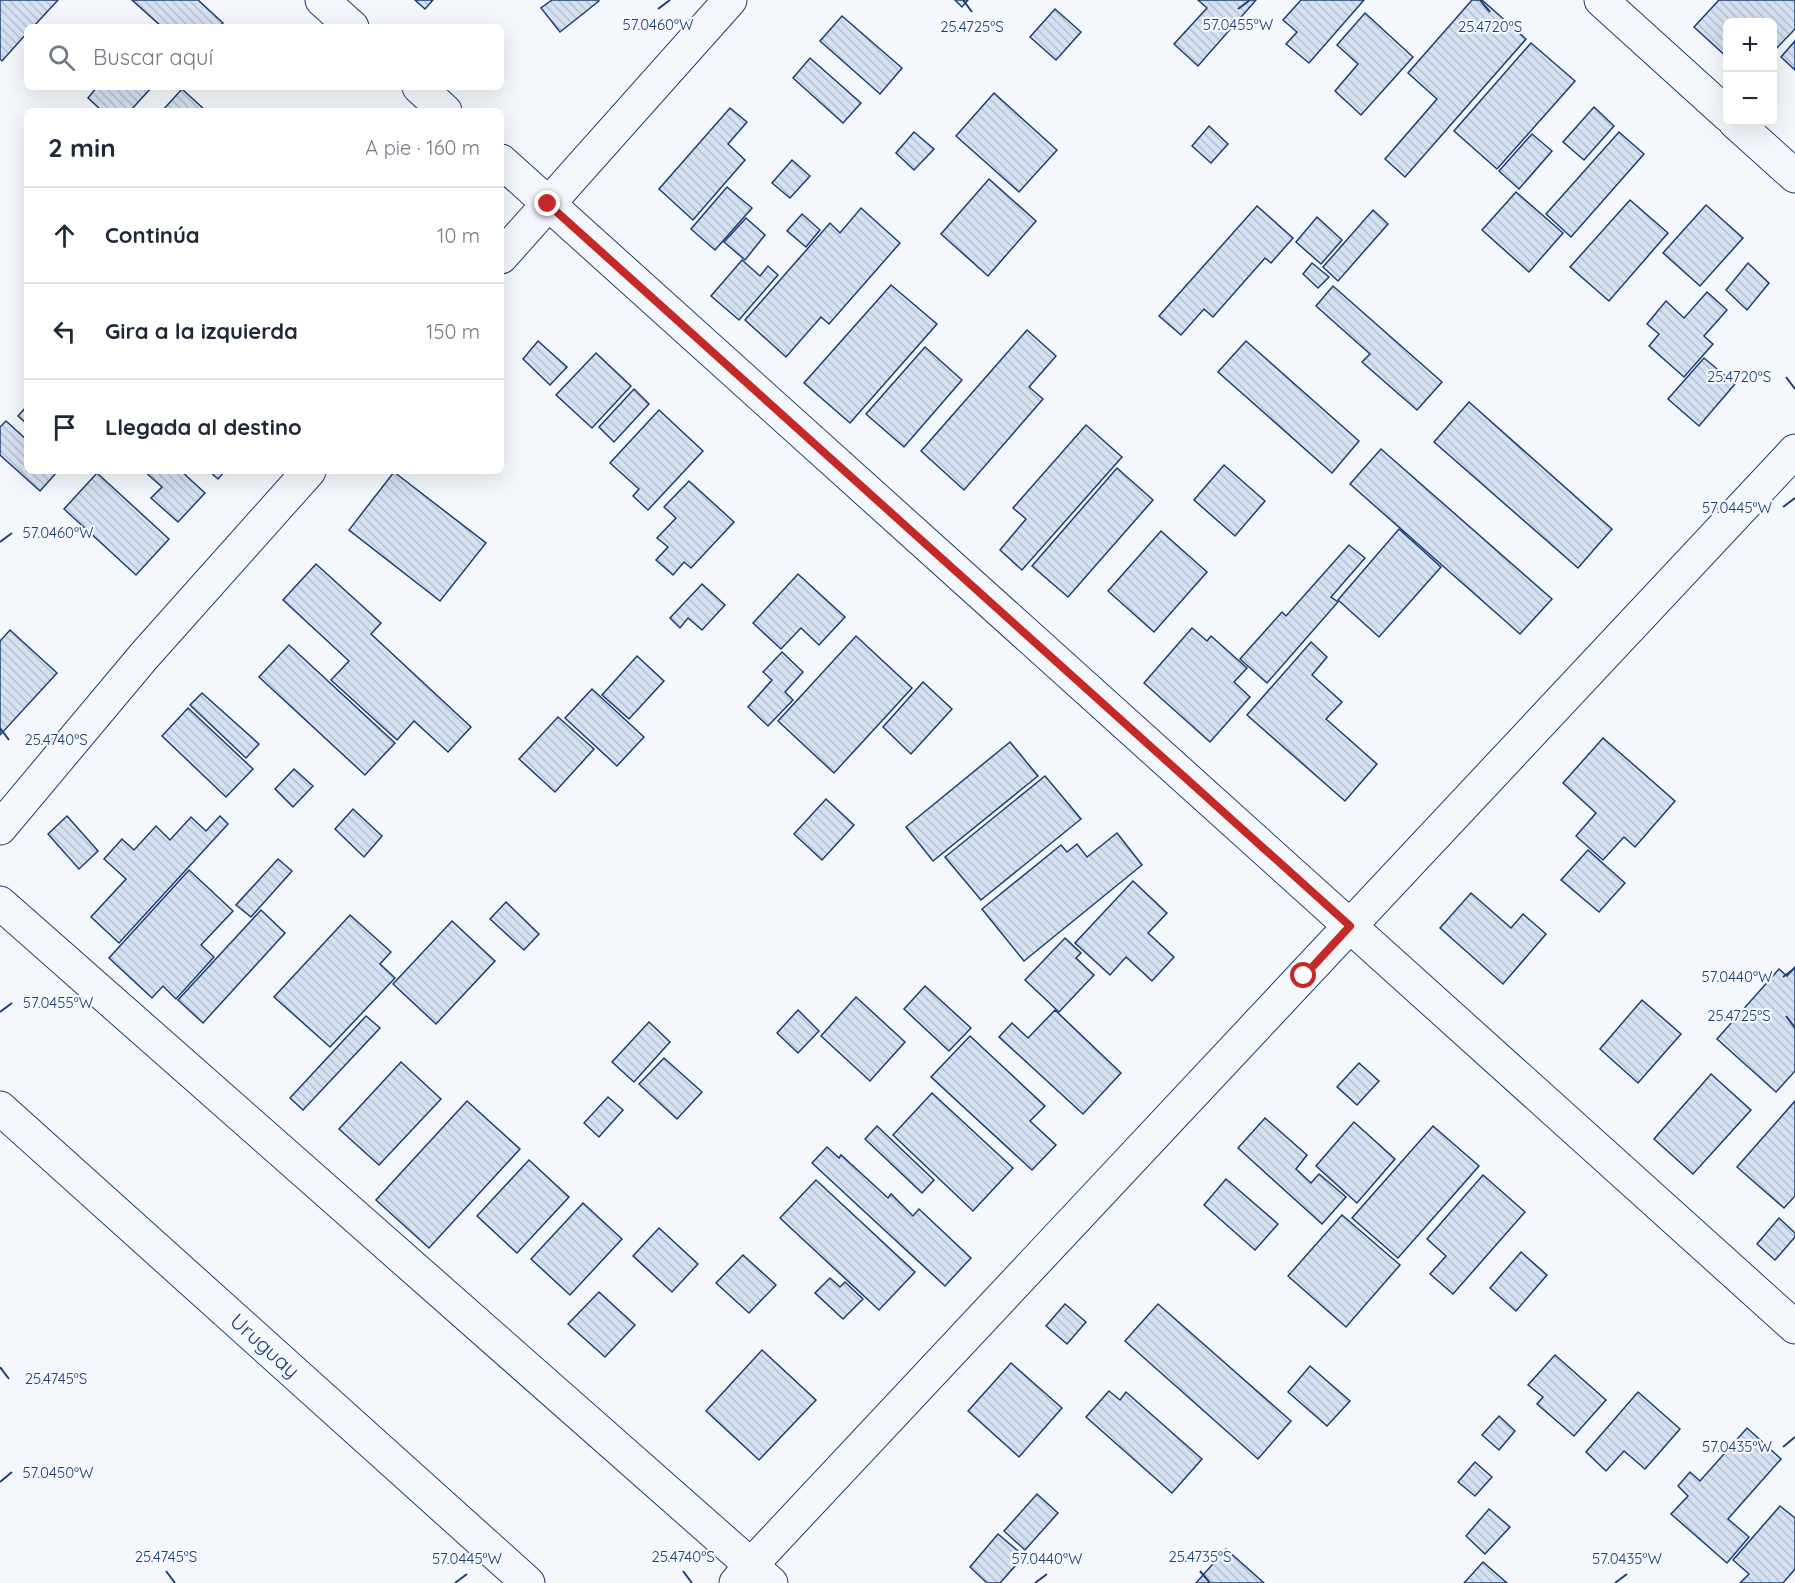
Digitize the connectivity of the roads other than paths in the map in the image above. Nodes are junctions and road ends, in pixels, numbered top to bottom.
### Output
1 (322, 0) edge
2 (730, 0) edge
3 (1601, 0) edge
4 (349, 24) edge
5 (422, 90) edge
6 (442, 108) edge
7 (1723, 110) edge
8 (1739, 126) edge
9 (504, 164) edge
10 (1795, 176) edge
11 (548, 204) junction
12 (504, 253) edge
13 (1795, 451) edge
14 (306, 474) edge
15 (0, 828) edge
16 (0, 903) edge
17 (1350, 926) junction
18 (0, 1108) edge
19 (1795, 1327) edge
20 (753, 1577) edge
21 (528, 1583) edge

1 - 4 street
2 - 11 street
3 - 7 street
5 - 6 street
8 - 10 street
9 - 11 street
11 - 12 street
11 - 17 street
13 - 17 street
14 - 15 street
16 - 20 street
17 - 19 street
17 - 20 street
18 - 21 street, Uruguay

